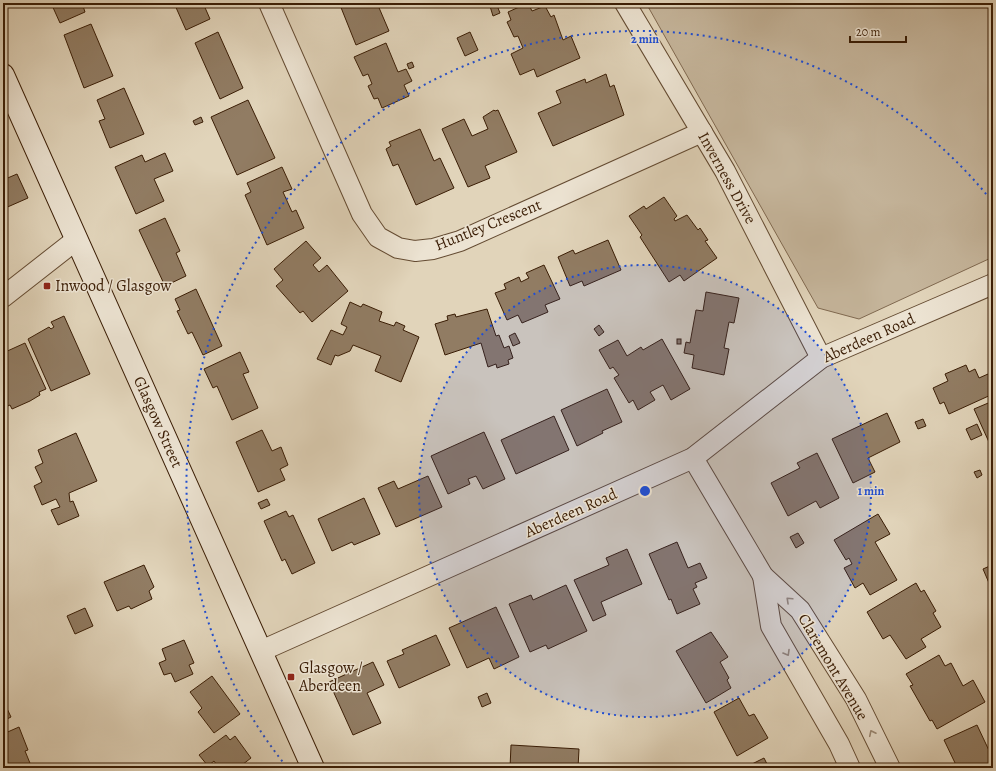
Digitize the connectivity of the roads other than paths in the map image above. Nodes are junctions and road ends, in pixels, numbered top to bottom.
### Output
1 (269, 3) edge
2 (625, 3) edge
3 (3, 75) edge
4 (702, 132) junction
5 (76, 240) junction
6 (993, 284) edge
7 (3, 297) edge
8 (821, 358) junction
9 (693, 458) junction
10 (763, 576) junction
11 (261, 651) junction
12 (313, 768) edge
13 (850, 768) edge
14 (890, 768) edge

1 - 4 street, Huntley Crescent
2 - 4 street, Inverness Drive
3 - 5 street, Glasgow Street
4 - 8 street, Inverness Drive
5 - 7 street
5 - 11 street, Glasgow Street
6 - 8 street, Aberdeen Road
8 - 9 street, Aberdeen Road
9 - 10 street, Claremont Avenue
9 - 11 street, Aberdeen Road
10 -> 13 street, Claremont Avenue
14 -> 10 street, Claremont Avenue
11 - 12 street, Glasgow Street

